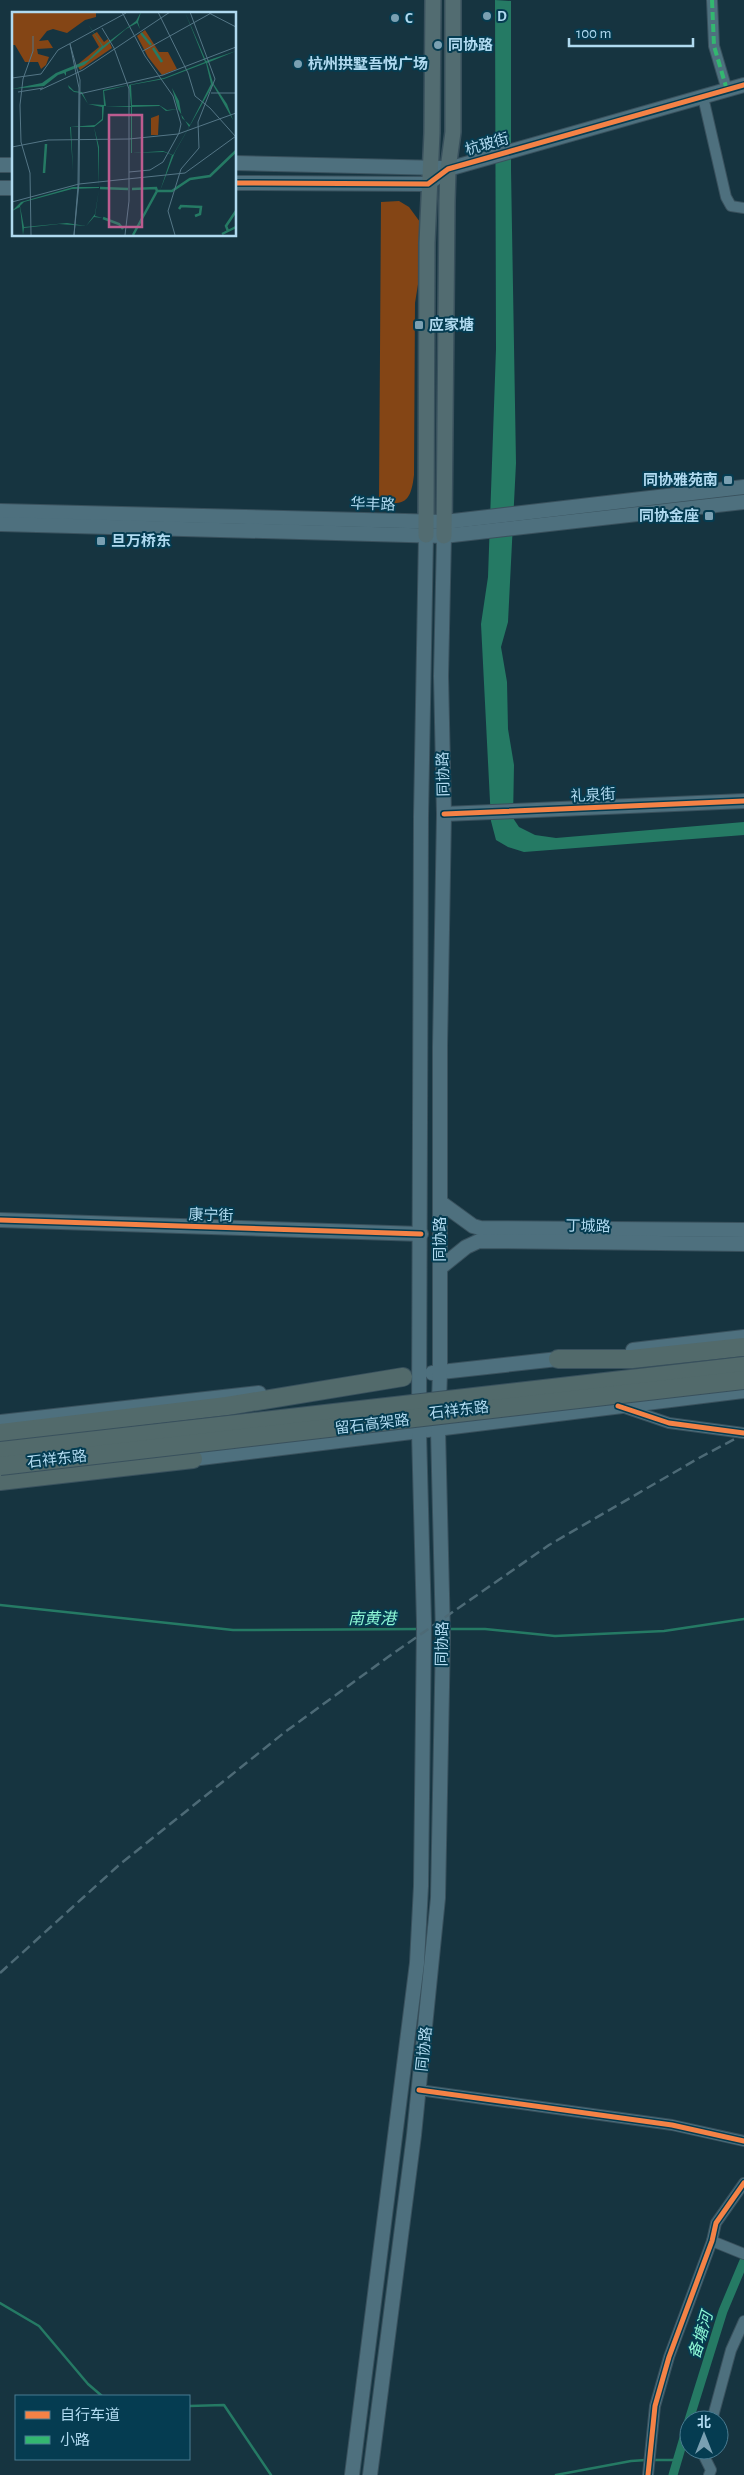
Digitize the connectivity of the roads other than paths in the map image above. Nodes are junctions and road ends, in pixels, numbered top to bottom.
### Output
1 (434, 0) edge
2 (454, 0) edge
3 (712, 0) edge
4 (744, 85) edge
5 (727, 90) junction
6 (703, 97) junction
7 (236, 163) edge
8 (430, 166) junction
9 (448, 168) junction
10 (236, 183) edge
11 (428, 184) junction
12 (744, 208) edge
13 (744, 487) edge
14 (744, 502) edge
15 (0, 511) edge
16 (525, 520) junction
17 (0, 524) edge
18 (426, 529) junction
19 (444, 529) junction
20 (744, 801) edge
21 (444, 814) junction
22 (440, 1202) junction
23 (0, 1220) edge
24 (744, 1230) edge
25 (421, 1234) junction
26 (744, 1244) edge
27 (440, 1268) junction
28 (744, 1338) edge
29 (744, 1347) edge
30 (558, 1359) junction
31 (744, 1366) edge
32 (440, 1372) junction
33 (420, 1375) junction
34 (403, 1377) junction
35 (744, 1380) edge
36 (744, 1391) edge
37 (618, 1406) junction
38 (0, 1422) edge
39 (438, 1430) junction
40 (419, 1432) junction
41 (744, 1433) edge
42 (0, 1434) edge
43 (0, 1451) edge
44 (193, 1459) joint
45 (0, 1466) edge
46 (0, 1482) edge
47 (419, 2090) junction
48 (744, 2141) edge
49 (744, 2183) edge
50 (712, 2241) junction
51 (743, 2254) edge
52 (744, 2321) edge
53 (715, 2410) edge
54 (706, 2460) edge
55 (649, 2470) edge
56 (352, 2475) edge
57 (370, 2475) edge
58 (709, 2475) edge

1 - 8 main road, 同协路
2 - 9 main road, 同协路
3 - 5 street
4 - 5 main road, 杭玻街
5 - 6 main road, 杭玻街
6 - 9 main road, 杭玻街
6 - 12 street
7 - 8 main road, 杭玻街
8 - 9 main road, 杭玻街
8 - 11 main road, 同协路
9 - 11 main road, 杭玻街
9 - 19 main road, 同协路
10 - 11 main road
11 - 18 main road, 同协路
13 - 16 main road, 华丰路
14 - 16 main road, 华丰路
15 - 18 main road, 华丰路
16 - 19 main road, 华丰路
17 - 18 main road, 华丰路
18 - 19 main road, 华丰路
18 - 25 main road, 同协路
19 - 21 main road, 同协路
20 - 21 main road, 礼泉街
21 - 22 main road, 同协路
22 - 24 main road, 丁城路
22 - 27 main road, 同协路
23 - 25 main road, 康宁街
25 - 33 main road, 同协路
26 - 27 main road, 丁城路
27 - 32 main road, 同协路
28 - 30 main road
29 - 30 highway
30 - 32 main road
31 - 43 highway, 留石高架路, bridge
32 - 33 main road
32 - 39 main road, 同协路
33 - 34 main road
33 - 40 main road, 同协路
34 - 38 main road
34 - 42 highway
35 - 45 highway, 留石高架路, bridge
36 - 37 main road, 石祥东路
37 - 39 main road, 石祥东路
37 - 41 street
39 - 40 main road, 石祥东路
39 - 47 main road, 同协路
40 - 44 main road, 石祥东路
40 - 56 main road, 同协路
44 - 46 highway
47 - 48 street
47 - 57 main road, 同协路
49 - 50 street
50 - 51 street
50 - 55 street
52 - 53 street
54 - 58 street

